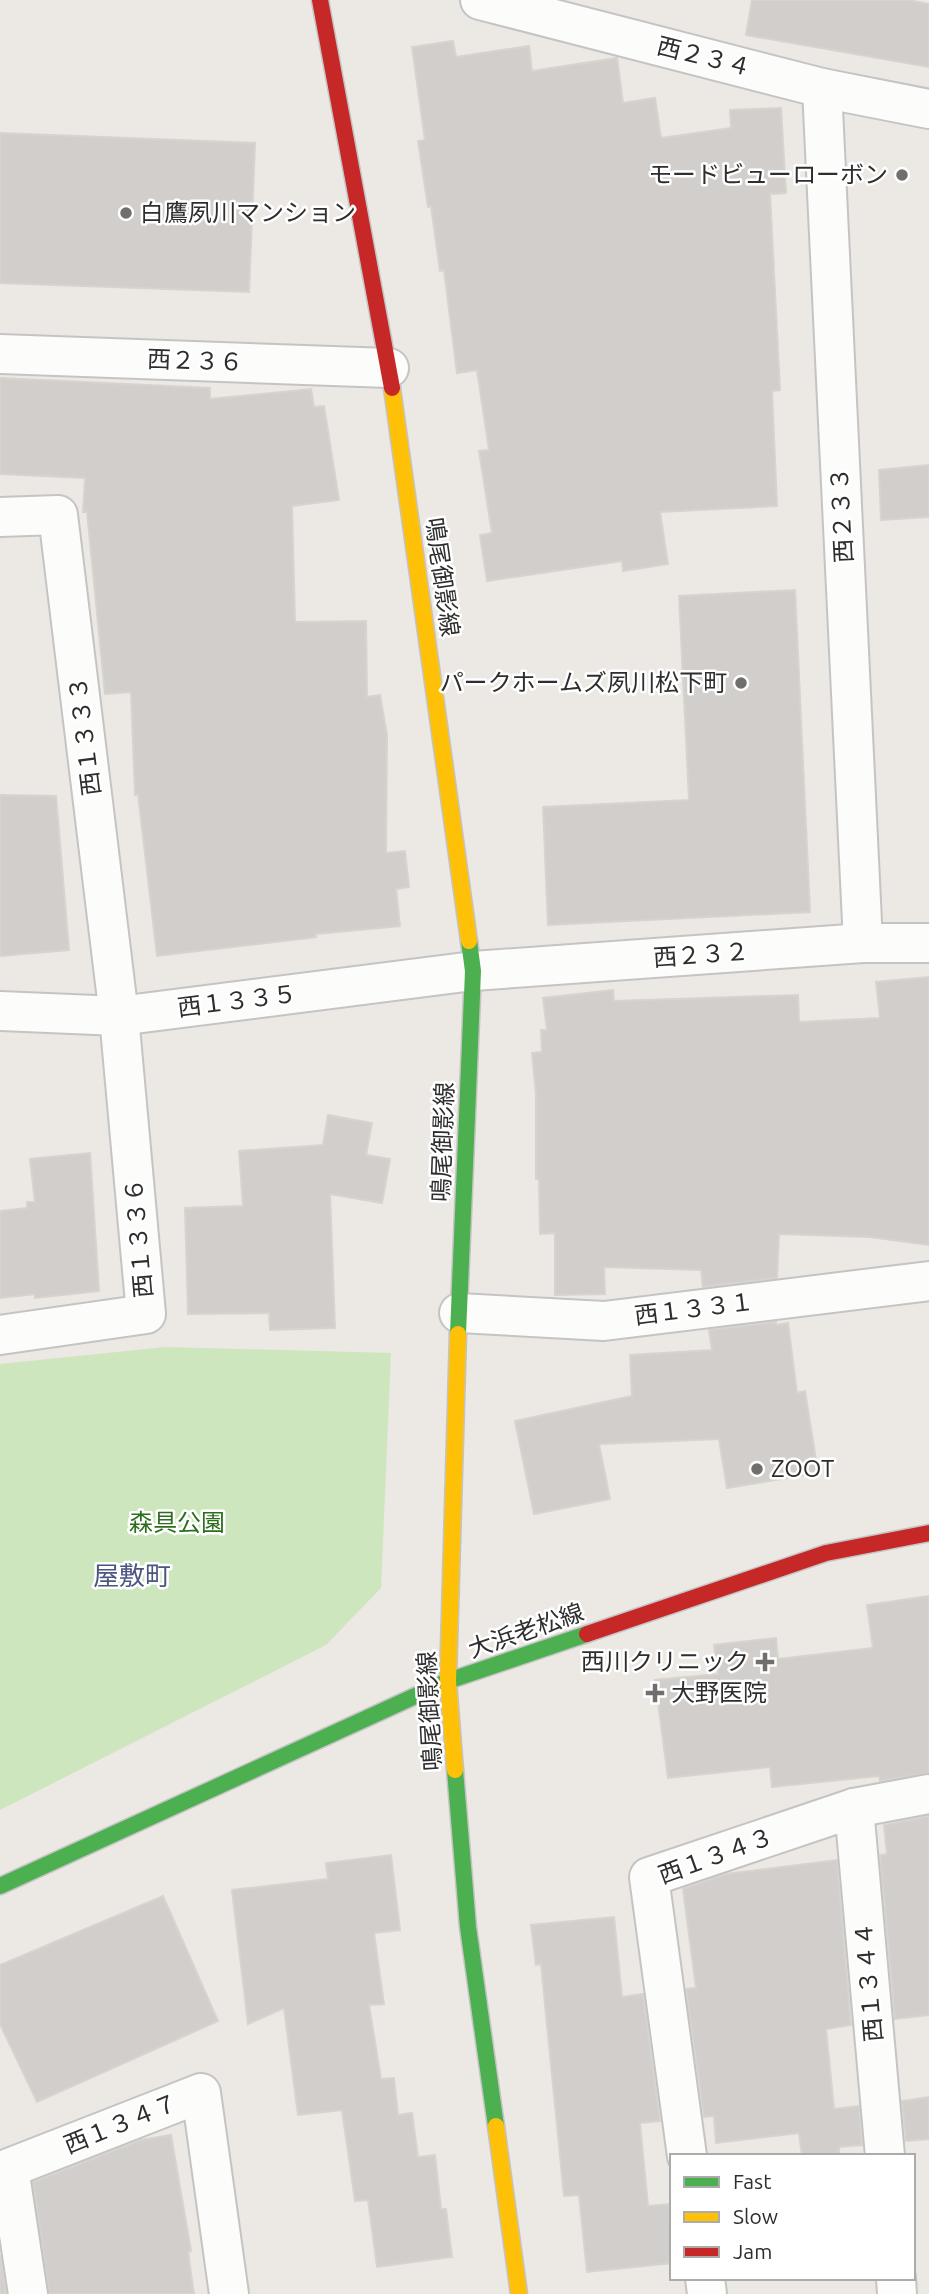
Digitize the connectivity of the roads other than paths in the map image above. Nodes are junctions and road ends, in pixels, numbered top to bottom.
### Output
1 (320, 0) edge
2 (480, 0) edge
3 (822, 88) junction
4 (929, 109) edge
5 (0, 354) edge
6 (389, 368) junction
7 (0, 517) edge
8 (863, 943) junction
9 (929, 943) edge
10 (473, 971) junction
11 (0, 1011) edge
12 (119, 1016) junction
13 (929, 1281) edge
14 (458, 1313) junction
15 (0, 1335) edge
16 (929, 1533) edge
17 (448, 1681) junction
18 (929, 1794) edge
19 (854, 1808) junction
20 (0, 1886) edge
21 (687, 2154) edge
22 (885, 2154) edge
23 (28, 2294) edge
24 (229, 2294) edge
25 (519, 2294) edge

1 - 6 street, 鳴尾御影線
2 - 3 street, 西２３４
3 - 4 street, 西２３４
3 - 8 street, 西２３３
5 - 6 street, 西２３６
6 - 10 street, 鳴尾御影線
7 - 12 street, 西１３３３
8 - 9 street, 西２３２
8 - 10 street, 西２３２
10 - 12 street, 西１３３５
10 - 14 street, 鳴尾御影線
11 - 12 street, 西１３３５
12 - 15 street, 西１３３６
13 - 14 street, 西１３３１
14 - 17 street, 鳴尾御影線
16 - 17 street, 大浜老松線
17 - 20 street, 大浜老松線
17 - 25 street, 鳴尾御影線
18 - 19 street, 西１３４３
19 - 21 street, 西１３４３
19 - 22 street, 西１３４４
23 - 24 street, 西１３４７

